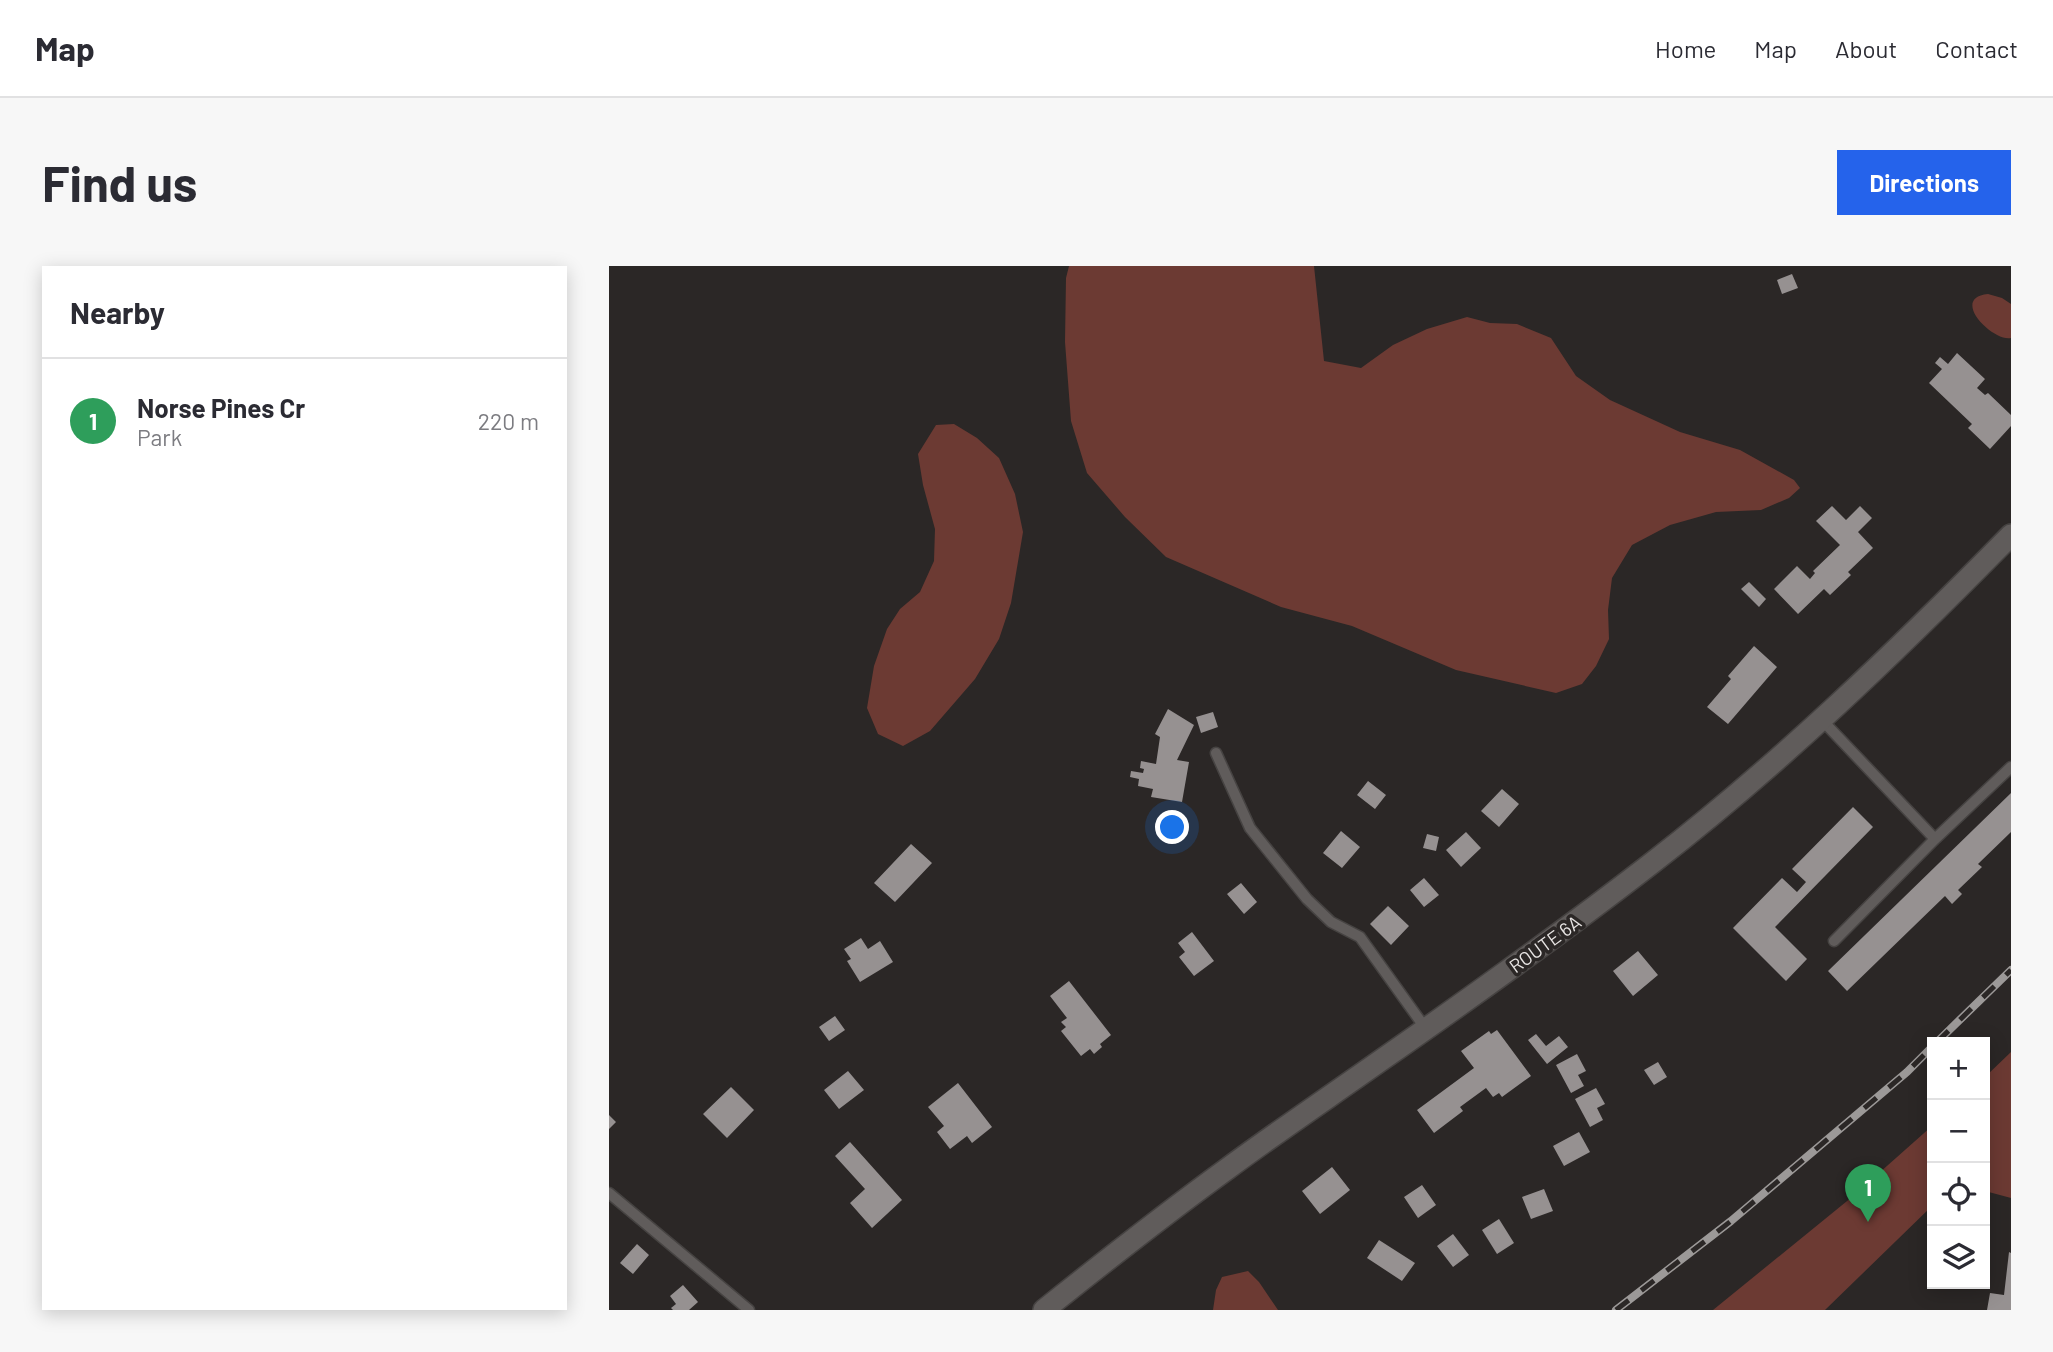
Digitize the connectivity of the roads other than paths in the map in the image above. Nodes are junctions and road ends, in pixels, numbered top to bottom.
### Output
1 (2011, 535) edge
2 (1821, 719) junction
3 (1216, 753) dead end
4 (2011, 767) edge
5 (1935, 839) junction
6 (1834, 941) dead end
7 (1426, 1029) junction
8 (609, 1193) edge
9 (749, 1310) edge
10 (1044, 1310) edge

1 - 2 main road, ROUTE 6A
2 - 5 lane
2 - 7 main road, ROUTE 6A
3 - 7 lane
4 - 5 lane
5 - 6 lane
7 - 10 main road, ROUTE 6A
8 - 9 lane

